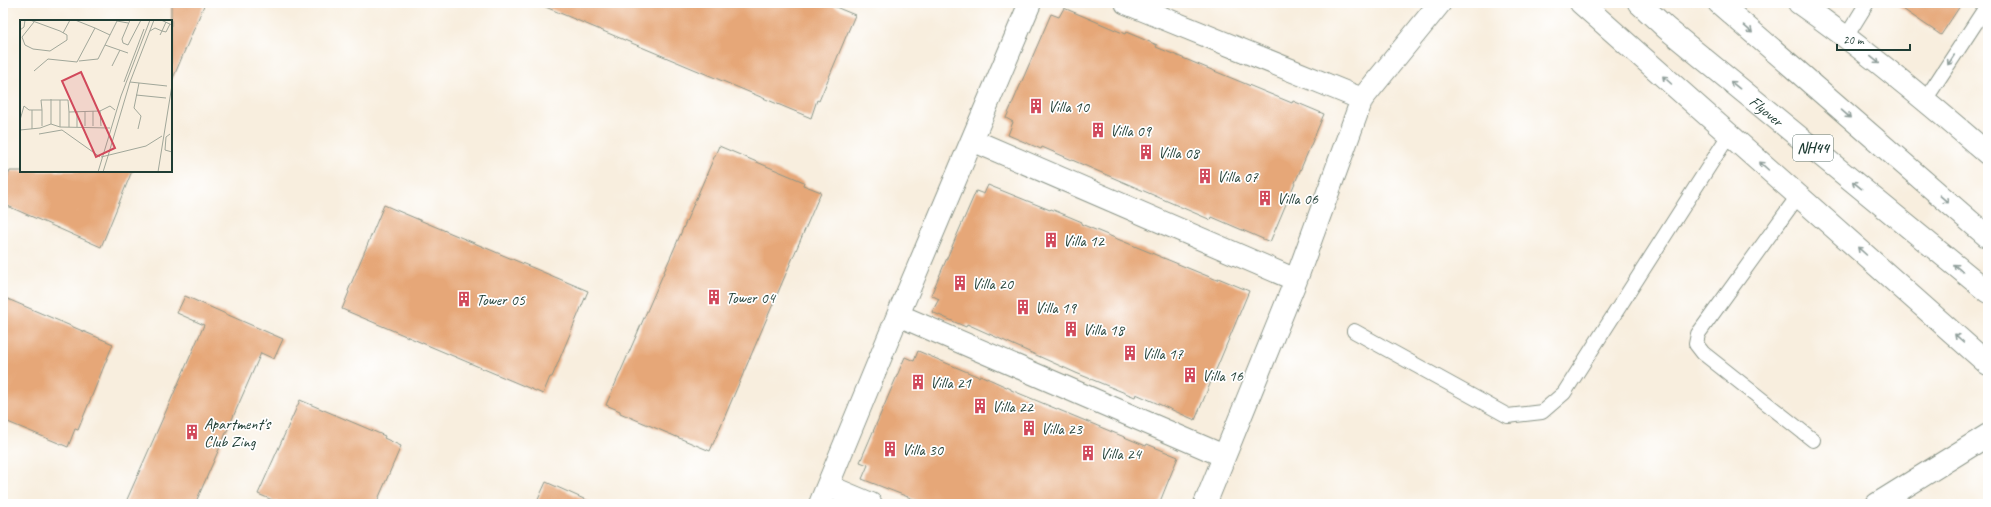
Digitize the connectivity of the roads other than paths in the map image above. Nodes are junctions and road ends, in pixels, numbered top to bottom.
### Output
1 (1030, 3) edge
2 (1126, 3) edge
3 (1440, 3) edge
4 (1581, 3) edge
5 (1638, 3) edge
6 (1719, 3) edge
7 (1799, 3) edge
8 (1868, 3) edge
9 (1988, 4) edge
10 (1846, 37) junction
11 (1362, 99) junction
12 (1925, 100) junction
13 (1730, 135) junction
14 (972, 140) junction
15 (1988, 154) edge
16 (1798, 196) junction
17 (1988, 237) edge
18 (1296, 280) junction
19 (1988, 292) edge
20 (898, 315) junction
21 (1354, 331) dead end
22 (1988, 364) edge
23 (1988, 436) edge
24 (1813, 440) dead end
25 (1224, 456) junction
26 (824, 495) edge
27 (871, 504) edge
28 (1205, 504) edge
29 (1877, 504) edge

1 - 14 main road
2 - 11 main road
3 - 11 main road
13 -> 4 main road
19 -> 5 main road, Flyover / NH44
6 -> 17 main road
7 - 10 main road
8 - 10 lane
9 -> 12 lane
10 -> 12 main road
11 - 18 main road
12 - 15 main road
16 -> 13 main road
13 - 21 lane
14 - 18 main road
14 - 20 main road
22 -> 16 main road
16 - 24 lane
18 - 25 main road
20 - 25 main road
20 - 26 main road
23 - 29 main road
25 - 28 main road
26 - 27 main road

